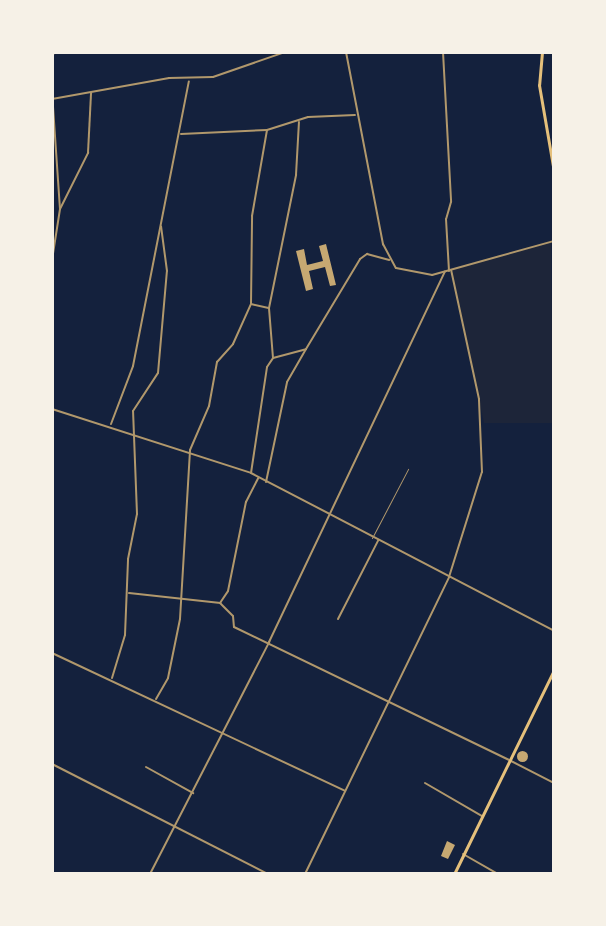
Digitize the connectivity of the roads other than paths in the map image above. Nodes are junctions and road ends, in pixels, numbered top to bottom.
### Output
1 (58, 52) edge
2 (285, 52) edge
3 (346, 52) edge
4 (443, 52) edge
5 (542, 52) edge
6 (52, 54) edge
7 (189, 81) junction
8 (52, 92) edge
9 (91, 92) junction
10 (53, 99) edge
11 (357, 115) junction
12 (298, 122) junction
13 (267, 130) junction
14 (181, 134) junction
15 (554, 172) edge
16 (60, 209) junction
17 (161, 226) junction
18 (554, 241) edge
19 (52, 260) edge
20 (389, 260) junction
21 (448, 271) junction
22 (251, 304) junction
23 (269, 308) junction
24 (306, 349) junction
25 (273, 358) junction
26 (52, 409) edge
27 (111, 424) junction
28 (132, 431) junction
29 (190, 450) junction
30 (408, 469) dead end
31 (251, 473) junction
32 (259, 478) junction
33 (266, 482) junction
34 (328, 515) junction
35 (372, 538) junction
36 (378, 541) junction
37 (449, 577) junction
38 (129, 593) junction
39 (182, 596) junction
40 (220, 603) junction
41 (338, 619) dead end
42 (554, 631) edge
43 (268, 642) junction
44 (52, 652) edge
45 (554, 670) edge
46 (112, 678) junction
47 (156, 699) junction
48 (388, 700) junction
49 (225, 732) junction
50 (509, 760) junction
51 (52, 764) edge
52 (146, 767) dead end
53 (425, 783) dead end
54 (554, 783) edge
55 (345, 791) junction
56 (193, 793) junction
57 (482, 816) junction
58 (174, 827) junction
59 (463, 854) junction
60 (150, 873) edge
61 (268, 873) edge
62 (305, 873) edge
63 (454, 873) edge
64 (498, 873) edge

1 - 6 street
2 - 7 street
3 - 11 street
4 - 21 street
5 - 15 main road
7 - 9 street
7 - 14 street
8 - 10 street
9 - 10 street
9 - 16 street
10 - 16 street
11 - 12 street
11 - 20 street
12 - 13 street
12 - 23 street
13 - 14 street
13 - 22 street
14 - 17 street
16 - 19 street
17 - 27 street
17 - 28 street
18 - 21 street
20 - 21 street
20 - 24 street
21 - 34 street
21 - 37 street
22 - 23 street
22 - 29 street
23 - 25 street
24 - 25 street
24 - 33 street
25 - 31 street
26 - 27 street
27 - 28 street
28 - 29 street
28 - 38 street
29 - 31 street
29 - 39 street
30 - 35 lane
31 - 32 street
32 - 33 street
32 - 40 street
33 - 34 street
34 - 35 street
34 - 43 street
35 - 36 street
36 - 37 street
36 - 41 street
37 - 42 street
37 - 48 street
38 - 39 street
38 - 46 street
39 - 40 street
39 - 47 street
40 - 43 street
43 - 48 street
43 - 49 street
44 - 46 street
45 - 50 main road
46 - 47 street
47 - 49 street
48 - 50 street
48 - 55 street
49 - 55 street
49 - 56 street
50 - 54 street
50 - 57 main road
51 - 58 street
52 - 56 street
53 - 57 street
55 - 62 street
56 - 58 street
57 - 59 main road
58 - 60 street
58 - 61 street
59 - 63 main road
59 - 64 street

